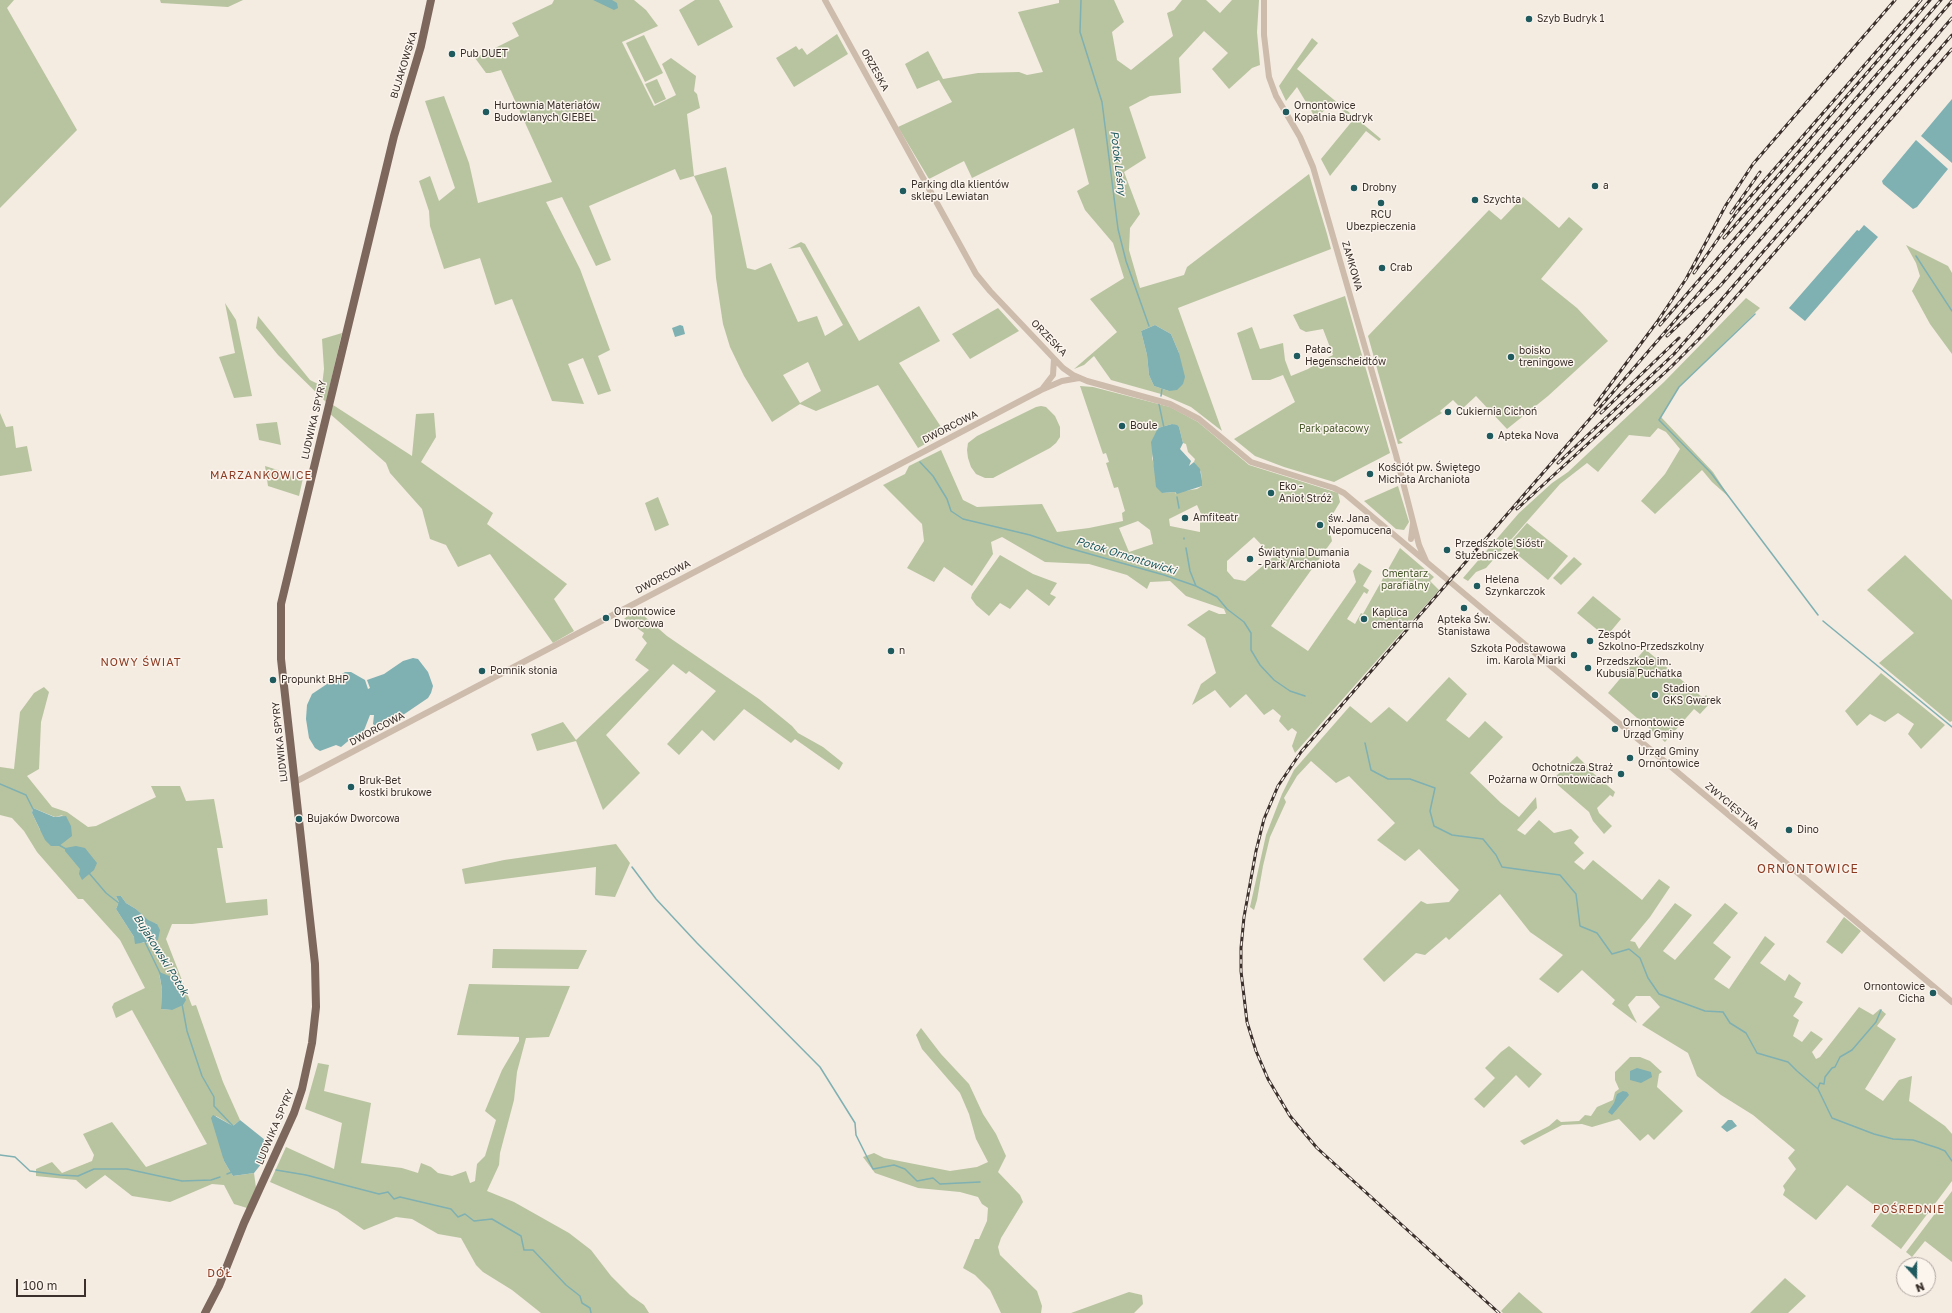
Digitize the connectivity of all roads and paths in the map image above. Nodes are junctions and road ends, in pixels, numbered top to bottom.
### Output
1 (431, 0) edge
2 (825, 0) edge
3 (1264, 0) edge
4 (394, 136) joint
5 (1054, 358) junction
6 (1066, 370) junction
7 (1053, 374) junction
8 (1079, 378) junction
9 (1061, 381) junction
10 (1041, 390) junction
11 (1413, 520) junction
12 (1409, 541) junction
13 (1419, 543) junction
14 (1412, 550) junction
15 (1427, 562) junction
16 (295, 782) junction
17 (1952, 1002) edge
18 (205, 1313) edge

1 - 4 main road, BUJAKOWSKA
2 - 5 street, ORZESKA
3 - 11 street, ZAMKOWA
4 - 16 main road, LUDWIKA SPYRY
5 - 6 street, ORZESKA
5 - 7 street
6 - 7 street
6 - 8 street, ORZESKA
6 - 9 street
7 - 9 street
7 - 10 street, DWORCOWA
8 - 9 street, DWORCOWA
8 - 12 street, ORZESKA
9 - 10 street, DWORCOWA
10 - 16 street, DWORCOWA
11 - 12 street, ZAMKOWA
11 - 13 street, ZAMKOWA
12 - 13 street, ORZESKA
12 - 14 street, ZWYCIĘSTWA
13 - 14 street
13 - 15 street, ZWYCIĘSTWA
14 - 15 street, ZWYCIĘSTWA
15 - 17 street, ZWYCIĘSTWA
16 - 18 main road, LUDWIKA SPYRY

